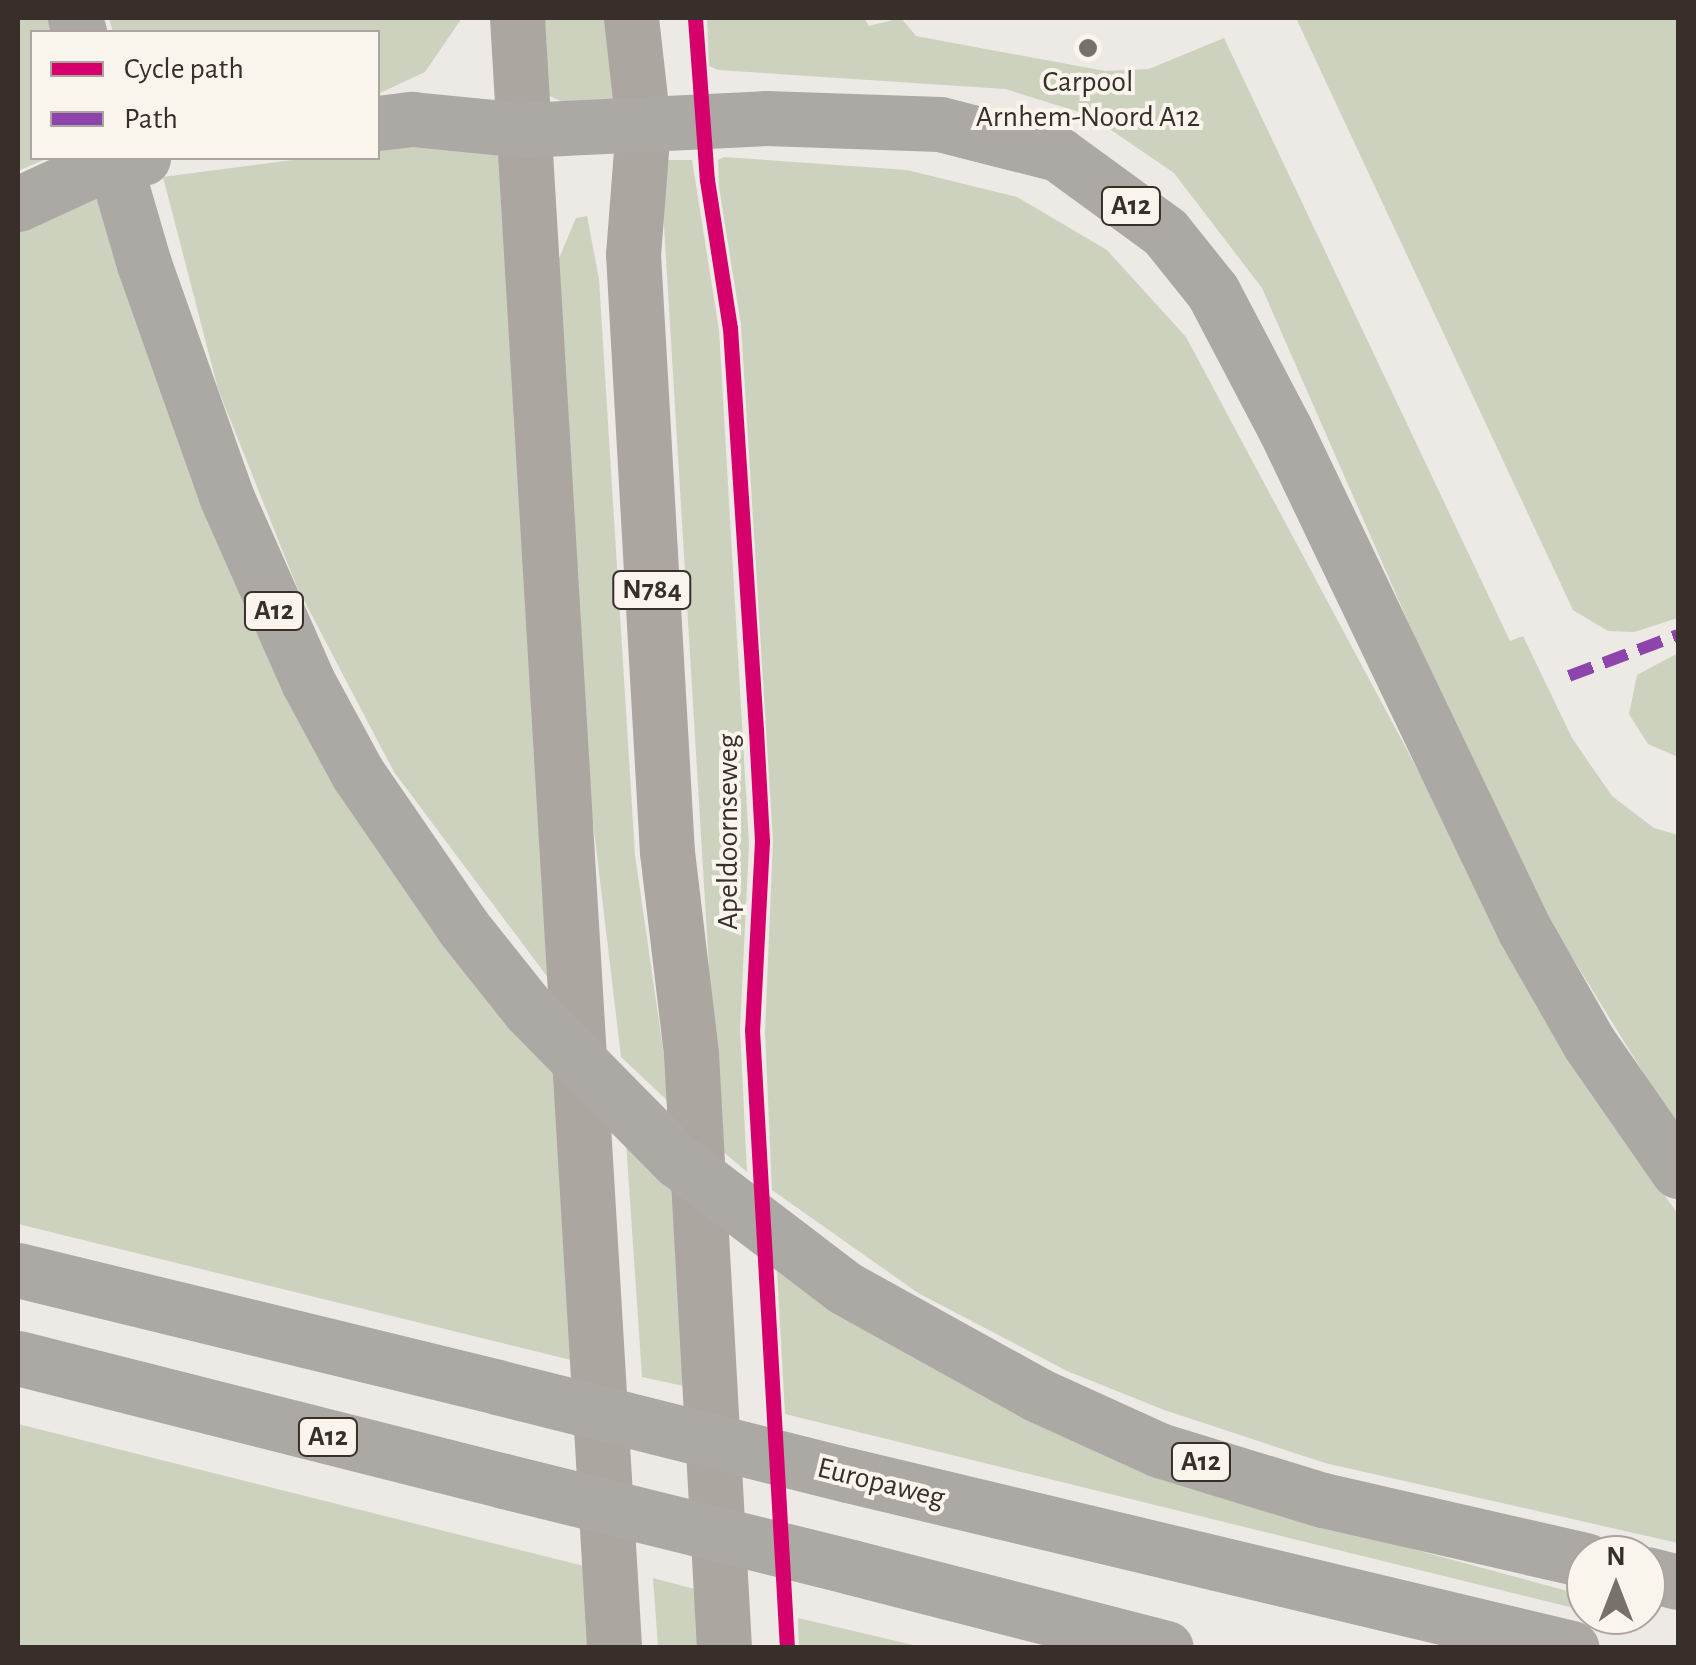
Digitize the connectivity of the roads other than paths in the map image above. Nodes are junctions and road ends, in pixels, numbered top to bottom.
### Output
1 (517, 18) edge
2 (630, 18) edge
3 (380, 123) edge
4 (643, 125) junction
5 (524, 130) junction
6 (114, 160) edge
7 (135, 160) edge
8 (18, 204) edge
9 (1678, 1170) edge
10 (18, 1270) edge
11 (18, 1358) edge
12 (18, 1371) edge
13 (152, 1394) junction
14 (1566, 1555) edge
15 (614, 1648) edge
16 (724, 1648) edge
17 (1166, 1648) edge
18 (1572, 1648) edge

1 - 5 main road
2 - 4 main road, Apeldoornseweg / N784
3 - 5 highway
4 - 5 highway
4 - 9 highway, A12
4 - 16 main road, Apeldoornseweg / N784
5 - 15 main road
6 - 14 highway, A12, bridge
7 - 8 highway
10 - 18 highway, Europaweg, bridge
11 - 13 highway, A12
12 - 13 highway
13 - 17 highway, A12, bridge

